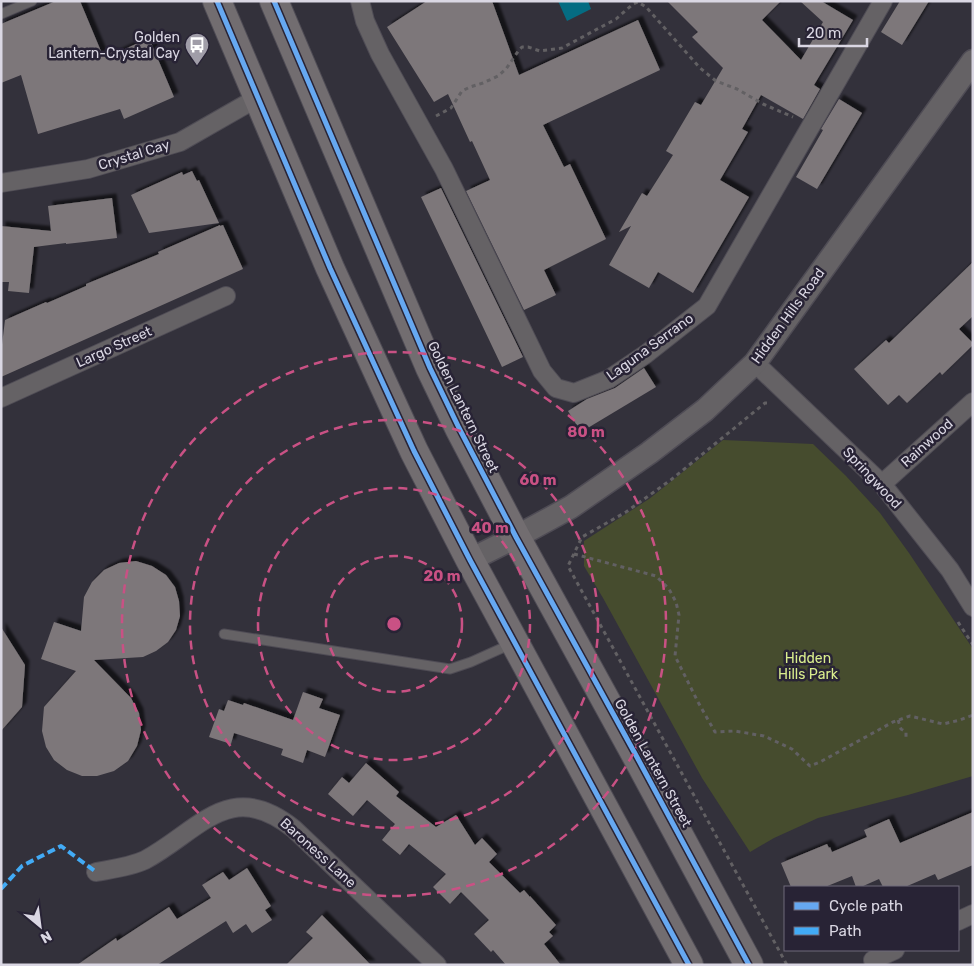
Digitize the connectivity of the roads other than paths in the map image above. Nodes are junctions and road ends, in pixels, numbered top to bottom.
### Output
1 (32, 1) edge
2 (217, 1) edge
3 (274, 1) edge
4 (360, 1) edge
5 (884, 1) edge
6 (1, 14) edge
7 (973, 61) edge
8 (258, 98) junction
9 (1, 183) edge
10 (226, 296) dead end
11 (755, 363) junction
12 (1, 398) edge
13 (973, 402) edge
14 (882, 484) junction
15 (516, 537) junction
16 (470, 560) junction
17 (973, 608) edge
18 (224, 634) dead end
19 (515, 643) junction
20 (96, 872) dead end
21 (973, 914) edge
22 (959, 921) edge
23 (894, 951) edge
24 (873, 960) dead end
25 (437, 965) edge
26 (689, 965) edge
27 (749, 965) edge

1 - 6 lane
2 - 8 main road
3 - 15 main road, Golden Lantern Street
4 - 5 street, Laguna Serrano
7 - 11 street, Hidden Hills Road
8 - 9 street, Crystal Cay
8 - 16 main road
10 - 12 street, Largo Street
11 - 14 street, Springwood
11 - 15 street, Hidden Hills Road
13 - 14 street, Rainwood
14 - 17 street, Springwood
15 - 16 street, Hidden Hills Road
15 - 27 main road, Golden Lantern Street
16 - 19 main road
18 - 19 lane
19 - 26 main road
20 - 25 street, Baroness Lane
21 - 22 street
23 - 24 street

